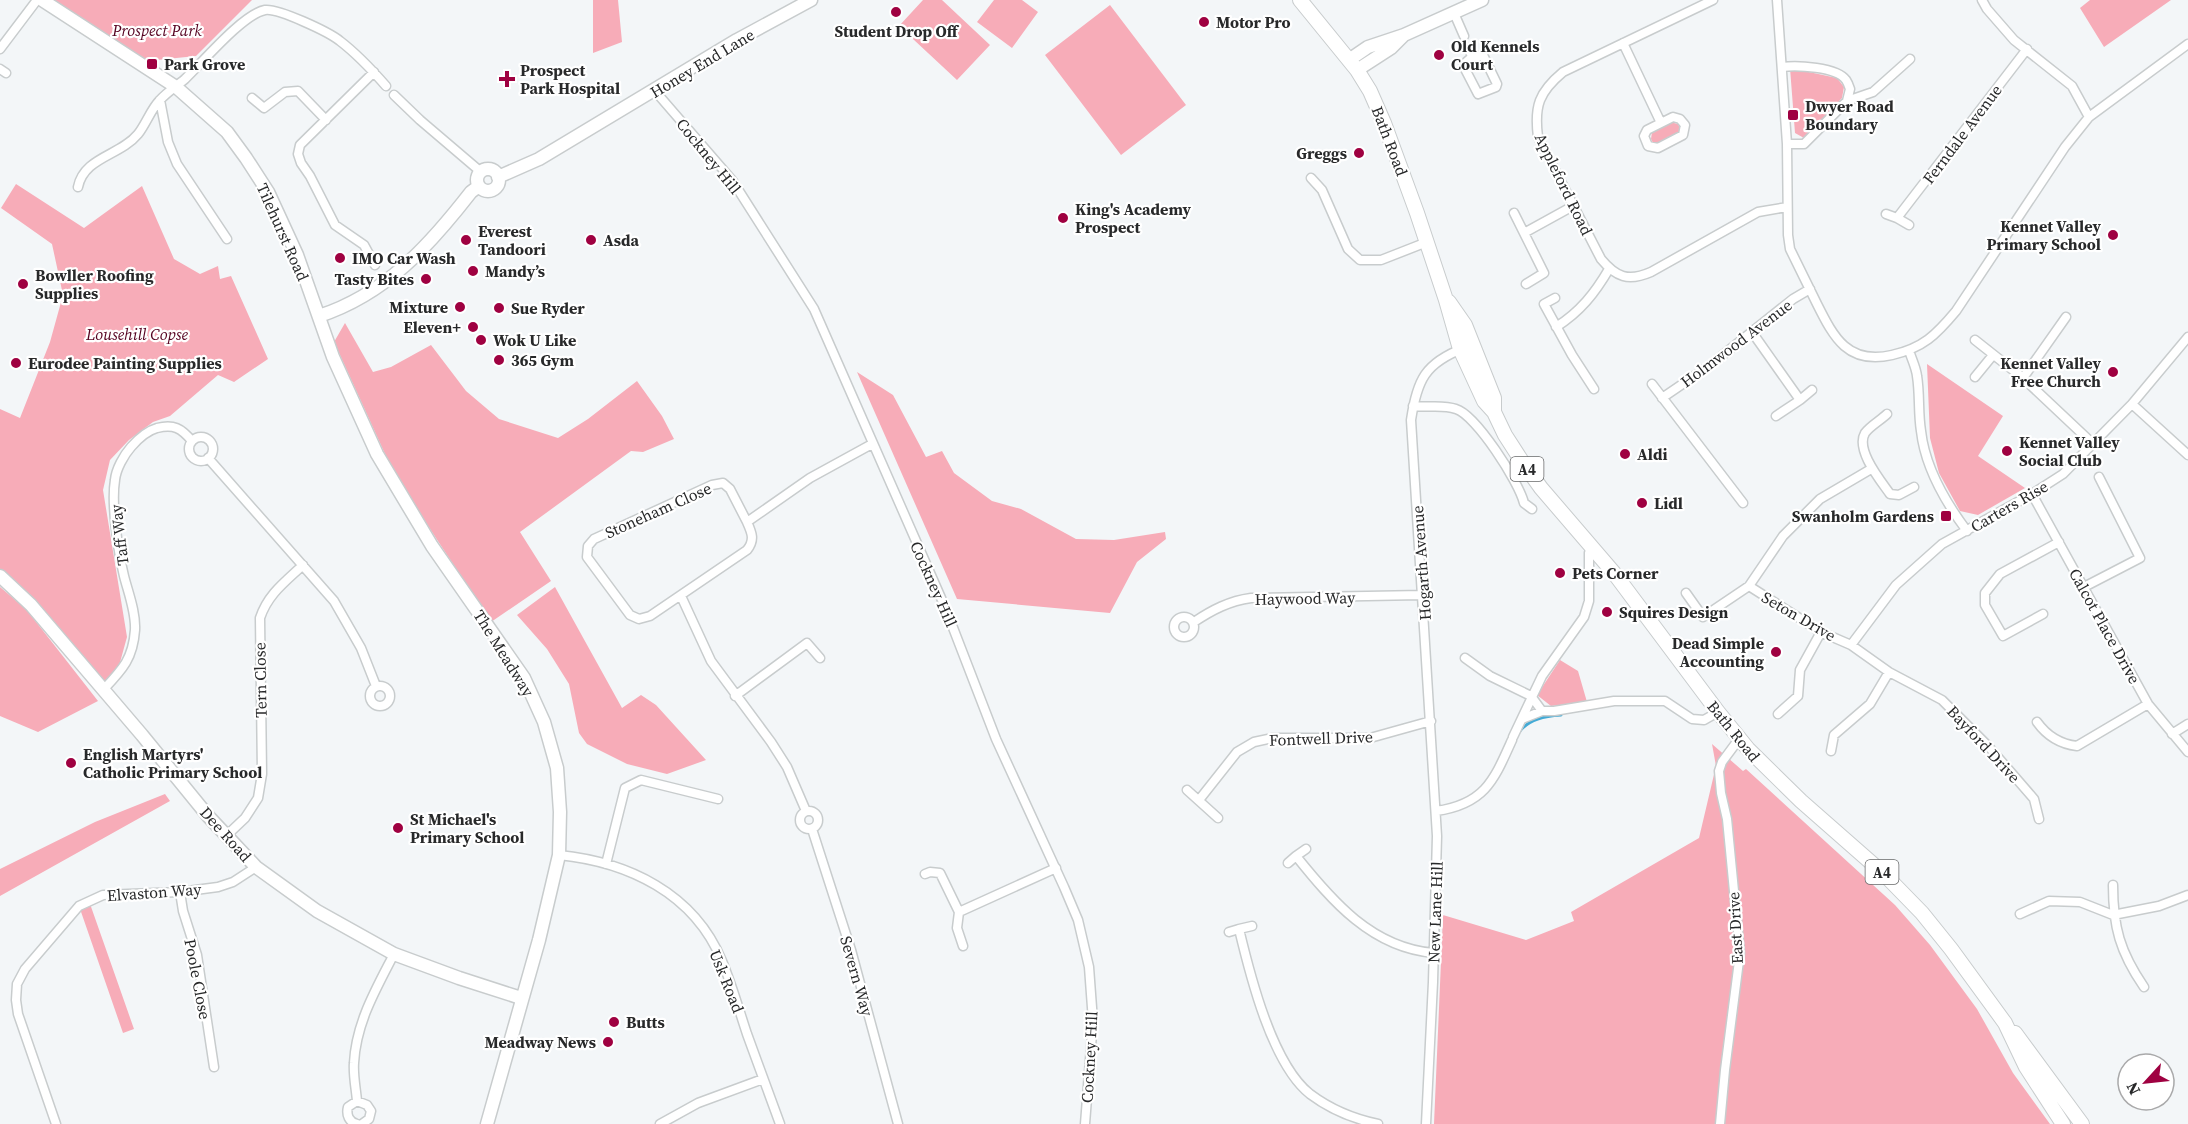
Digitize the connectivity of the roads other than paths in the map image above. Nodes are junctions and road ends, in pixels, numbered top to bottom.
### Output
1 (37, 0) edge
2 (42, 0) edge
3 (811, 0) edge
4 (1300, 0) edge
5 (1482, 0) edge
6 (1713, 0) edge
7 (1777, 0) edge
8 (1982, 0) edge
9 (1455, 13) junction
10 (1464, 36) dead end
11 (1623, 44) junction
12 (2188, 44) edge
13 (0, 49) edge
14 (2026, 49) junction
15 (1471, 53) joint
16 (1910, 59) dead end
17 (1353, 65) junction
18 (1782, 67) junction
19 (374, 72) junction
20 (386, 86) dead end
21 (176, 87) junction
22 (655, 91) junction
23 (394, 95) dead end
24 (252, 98) dead end
25 (160, 100) junction
26 (1847, 101) junction
27 (2089, 117) junction
28 (326, 120) junction
29 (1661, 123) junction
30 (1787, 144) junction
31 (481, 172) junction
32 (498, 177) junction
33 (1311, 178) dead end
34 (478, 186) junction
35 (78, 187) dead end
36 (1573, 206) junction
37 (1787, 207) junction
38 (1514, 213) dead end
39 (1886, 214) dead end
40 (1897, 218) junction
41 (1909, 225) dead end
42 (1524, 233) junction
43 (227, 239) dead end
44 (1427, 242) junction
45 (375, 265) dead end
46 (1609, 269) junction
47 (1526, 284) dead end
48 (1810, 289) junction
49 (1555, 298) dead end
50 (319, 316) junction
51 (2066, 317) dead end
52 (1556, 327) junction
53 (1752, 332) junction
54 (1975, 340) dead end
55 (2186, 342) edge
56 (1466, 347) junction
57 (1909, 350) junction
58 (1993, 355) junction
59 (1975, 377) dead end
60 (2023, 378) junction
61 (1652, 384) dead end
62 (1594, 388) dead end
63 (1812, 390) dead end
64 (1662, 398) junction
65 (1800, 400) junction
66 (2132, 404) junction
67 (1413, 406) junction
68 (1887, 414) dead end
69 (1776, 416) dead end
70 (192, 441) junction
71 (2092, 443) junction
72 (872, 444) junction
73 (2188, 455) edge
74 (208, 458) junction
75 (1872, 469) junction
76 (2099, 477) dead end
77 (1914, 487) dead end
78 (2032, 494) junction
79 (1743, 503) dead end
80 (1532, 509) dead end
81 (747, 522) junction
82 (1967, 531) junction
83 (2059, 542) junction
84 (1592, 546) junction
85 (303, 565) junction
86 (0, 576) edge
87 (1749, 586) junction
88 (2084, 587) junction
89 (1686, 593) dead end
90 (1422, 595) junction
91 (681, 596) junction
92 (2043, 614) dead end
93 (1194, 622) dead end
94 (1821, 632) junction
95 (1851, 645) junction
96 (820, 658) dead end
97 (1465, 658) dead end
98 (1889, 672) junction
99 (376, 686) dead end
100 (104, 689) junction
101 (735, 696) junction
102 (1531, 696) junction
103 (2148, 704) junction
104 (1542, 711) junction
105 (1718, 712) junction
106 (1778, 714) dead end
107 (1522, 719) junction
108 (1431, 721) junction
109 (2037, 722) dead end
110 (2188, 724) edge
111 (2172, 734) junction
112 (1739, 739) junction
113 (1831, 751) dead end
114 (2188, 752) edge
115 (1187, 790) dead end
116 (718, 799) dead end
117 (1199, 800) junction
118 (806, 811) junction
119 (1436, 811) junction
120 (1218, 818) dead end
121 (2039, 819) dead end
122 (812, 829) junction
123 (226, 836) junction
124 (1306, 849) dead end
125 (559, 855) junction
126 (1296, 856) junction
127 (1288, 863) dead end
128 (606, 864) junction
129 (256, 867) junction
130 (1056, 868) junction
131 (925, 874) dead end
132 (2113, 885) dead end
133 (180, 891) junction
134 (2188, 895) edge
135 (959, 912) junction
136 (2020, 914) dead end
137 (2113, 915) junction
138 (1252, 926) dead end
139 (1239, 929) junction
140 (1229, 932) dead end
141 (963, 946) dead end
142 (1434, 953) junction
143 (394, 954) junction
144 (2144, 987) dead end
145 (521, 998) junction
146 (2005, 1023) junction
147 (214, 1067) dead end
148 (764, 1079) junction
149 (357, 1101) junction
150 (56, 1124) edge
151 (357, 1124) edge
152 (362, 1124) edge
153 (487, 1124) edge
154 (660, 1124) edge
155 (780, 1124) edge
156 (898, 1124) edge
157 (1085, 1124) edge
158 (1378, 1124) edge
159 (1426, 1124) edge
160 (1720, 1124) edge
161 (2063, 1124) edge
162 (2082, 1124) edge

1 - 13 street
2 - 21 street, Tilehurst Road
3 - 22 street, Honey End Lane
4 - 17 main road, Bath Road / A4
5 - 9 street
6 - 11 street, Appleford Road
7 - 18 street
8 - 14 street
9 - 10 street
9 - 17 street
11 - 29 street
11 - 36 street, Appleford Road
12 - 27 street
14 - 27 street
14 - 40 street, Ferndale Avenue
15 - 15 street
16 - 26 street
17 - 44 main road, Bath Road / A4
18 - 26 street
18 - 30 street
19 - 20 street
19 - 21 street
19 - 28 street
21 - 25 street
21 - 50 street, Tilehurst Road
22 - 32 street, Honey End Lane
22 - 72 street, Cockney Hill
23 - 31 street
24 - 28 street
25 - 35 street
25 - 43 street
26 - 30 street
27 - 57 street
28 - 45 street
29 - 29 street
30 - 37 street
31 - 32 street
31 - 34 street
32 - 34 street, Honey End Lane
33 - 44 street
34 - 50 street, Honey End Lane
36 - 42 street
36 - 46 street, Appleford Road
37 - 46 street
37 - 48 street
38 - 42 street
39 - 40 street
40 - 41 street
42 - 47 street
44 - 56 main road, Bath Road / A4
46 - 52 street
48 - 53 street, Holmwood Avenue
48 - 57 street
49 - 52 street
50 - 125 street, The Meadway
51 - 60 street
52 - 62 street
53 - 64 street, Holmwood Avenue
53 - 65 street
54 - 58 street
55 - 66 street, Carters Rise
56 - 67 street, Hogarth Avenue
56 - 84 main road, Bath Road / A4
57 - 82 street
58 - 59 street
58 - 60 street
60 - 71 street
61 - 64 street, Holmwood Avenue
63 - 65 street
64 - 79 street, Holmwood Avenue
65 - 69 street
66 - 71 street, Carters Rise
66 - 73 street
67 - 80 street
67 - 90 street, Hogarth Avenue
68 - 75 street
70 - 74 street
70 - 74 street
70 - 100 street, Taff Way
71 - 78 street, Carters Rise
72 - 81 street
72 - 130 street, Cockney Hill
74 - 85 street
75 - 77 street
75 - 87 street
76 - 88 street
78 - 82 street, Carters Rise
78 - 83 street, Calcot Place Drive
81 - 91 street, Stoneham Close
81 - 91 street, Stoneham Close
82 - 95 street, Carters Rise
83 - 88 street, Calcot Place Drive
83 - 92 street
84 - 102 street
84 - 105 main road, Bath Road / A4
85 - 99 street
85 - 123 street, Tern Close
86 - 100 street, Dee Road
87 - 89 street
87 - 94 street, Seton Drive
88 - 103 street, Calcot Place Drive
90 - 93 street, Haywood Way
90 - 108 street, Hogarth Avenue
91 - 101 street, Severn Way
94 - 95 street, Seton Drive
94 - 106 street
95 - 98 street, Bayford Drive
96 - 101 street
97 - 102 street
98 - 113 street
98 - 121 street, Bayford Drive
100 - 123 street, Dee Road
101 - 118 street, Severn Way
102 - 104 street
102 - 107 street
103 - 109 street
103 - 111 street, Calcot Place Drive
104 - 105 street
104 - 107 street
105 - 112 main road, Bath Road / A4
107 - 119 street
108 - 117 street, Fontwell Drive
108 - 119 street, Hogarth Avenue
110 - 111 street
111 - 114 street, Calcot Place Drive
112 - 146 main road, Bath Road / A4
112 - 160 street, East Drive
115 - 117 street
116 - 128 street
117 - 120 street
118 - 122 street, Severn Way
118 - 122 street, Severn Way
119 - 142 street, New Lane Hill
122 - 156 street, Severn Way
123 - 129 street, Dee Road
124 - 126 street
125 - 128 street, Usk Road
125 - 145 street, The Meadway
126 - 127 street
126 - 142 street
128 - 148 street, Usk Road
129 - 133 street, Elvaston Way
129 - 143 street, Dee Road
130 - 135 street
130 - 157 street, Cockney Hill
131 - 135 street
132 - 137 street
133 - 147 street, Poole Close
133 - 150 street, Elvaston Way
134 - 137 street
135 - 141 street
136 - 137 street
137 - 144 street
138 - 139 street
139 - 140 street
139 - 158 street
142 - 159 street, New Lane Hill
143 - 145 street, Dee Road
143 - 149 street
145 - 153 street, The Meadway
146 - 161 main road, Bath Road / A4
146 - 162 main road, Bath Road / A4
148 - 154 street
148 - 155 street, Usk Road
149 - 151 street
149 - 152 street

